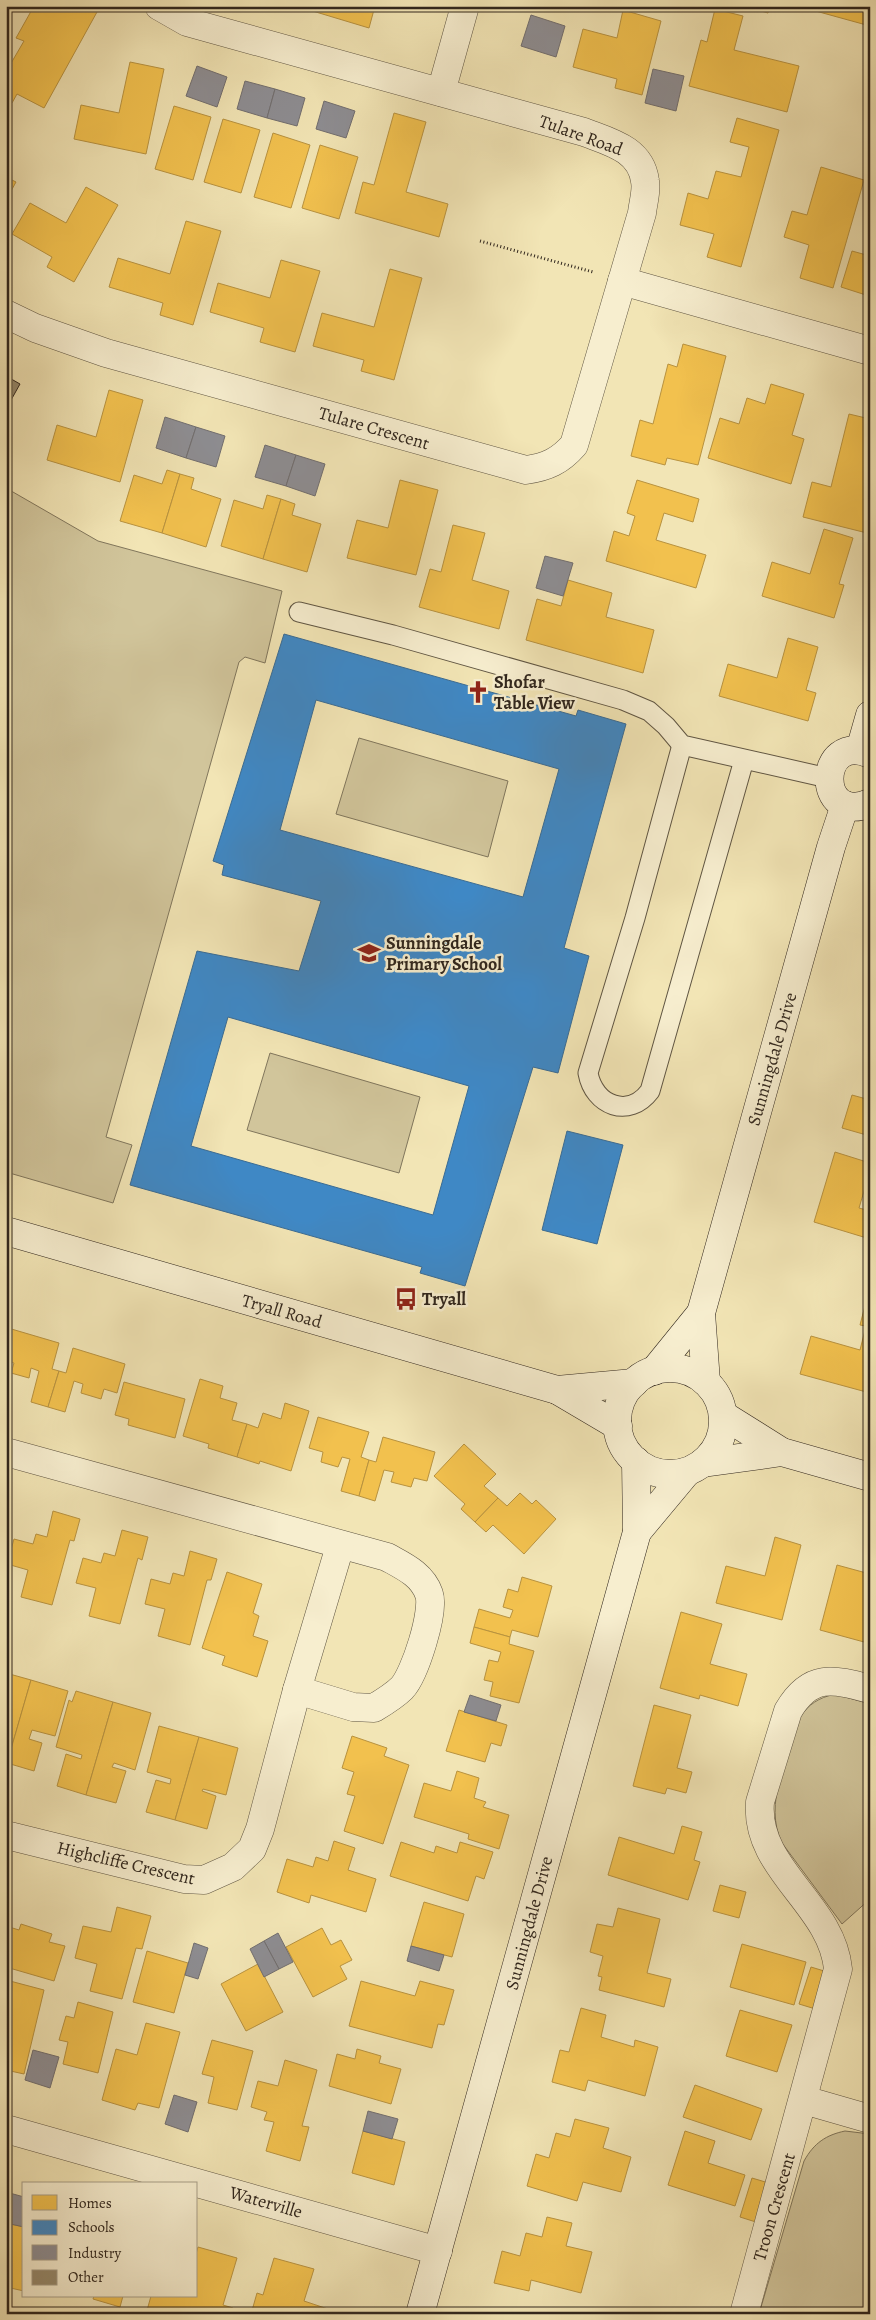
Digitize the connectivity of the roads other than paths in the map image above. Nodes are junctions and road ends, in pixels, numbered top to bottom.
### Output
1 (158, 6) edge
2 (465, 6) edge
3 (441, 92) junction
4 (622, 281) junction
5 (6, 314) edge
6 (870, 351) edge
7 (299, 612) dead end
8 (870, 715) edge
9 (682, 745) junction
10 (865, 752) edge
11 (744, 760) junction
12 (828, 778) junction
13 (858, 804) edge
14 (6, 1231) edge
15 (701, 1313) junction
16 (644, 1377) junction
17 (706, 1382) junction
18 (557, 1390) junction
19 (723, 1415) junction
20 (618, 1426) junction
21 (6, 1452) edge
22 (782, 1452) junction
23 (636, 1461) junction
24 (695, 1467) junction
25 (870, 1477) edge
26 (637, 1532) junction
27 (340, 1546) junction
28 (870, 1689) edge
29 (297, 1690) junction
30 (6, 1834) edge
31 (804, 2100) junction
32 (870, 2119) edge
33 (6, 2129) edge
34 (194, 2182) edge
35 (198, 2183) edge
36 (438, 2251) junction
37 (420, 2314) edge
38 (744, 2314) edge

1 - 3 street
2 - 3 street
3 - 4 street, Tulare Road
4 - 5 street, Tulare Crescent
4 - 6 street
7 - 9 lane
8 - 10 street
9 - 11 lane
9 - 11 lane
10 - 12 street
11 - 12 lane
12 - 13 street
13 - 15 street, Sunningdale Drive
14 - 18 street, Tryall Road
15 - 16 street, Sunningdale Drive
15 - 17 street, Sunningdale Drive
16 - 17 street
16 - 18 street, Tryall Road
16 - 20 street
17 - 19 street
18 - 20 street, Tryall Road
19 - 22 street
19 - 24 street
20 - 23 street
21 - 27 street
22 - 24 street
22 - 25 street
23 - 24 street
23 - 26 street, Sunningdale Drive
24 - 26 street, Sunningdale Drive
26 - 36 street, Sunningdale Drive
27 - 29 street, Highcliffe Crescent
27 - 29 street
28 - 31 street, Troon Crescent
29 - 30 street, Highcliffe Crescent
31 - 32 street
31 - 38 street, Troon Crescent
33 - 34 street, Waterville
35 - 36 street, Waterville
36 - 37 street, Sunningdale Drive

